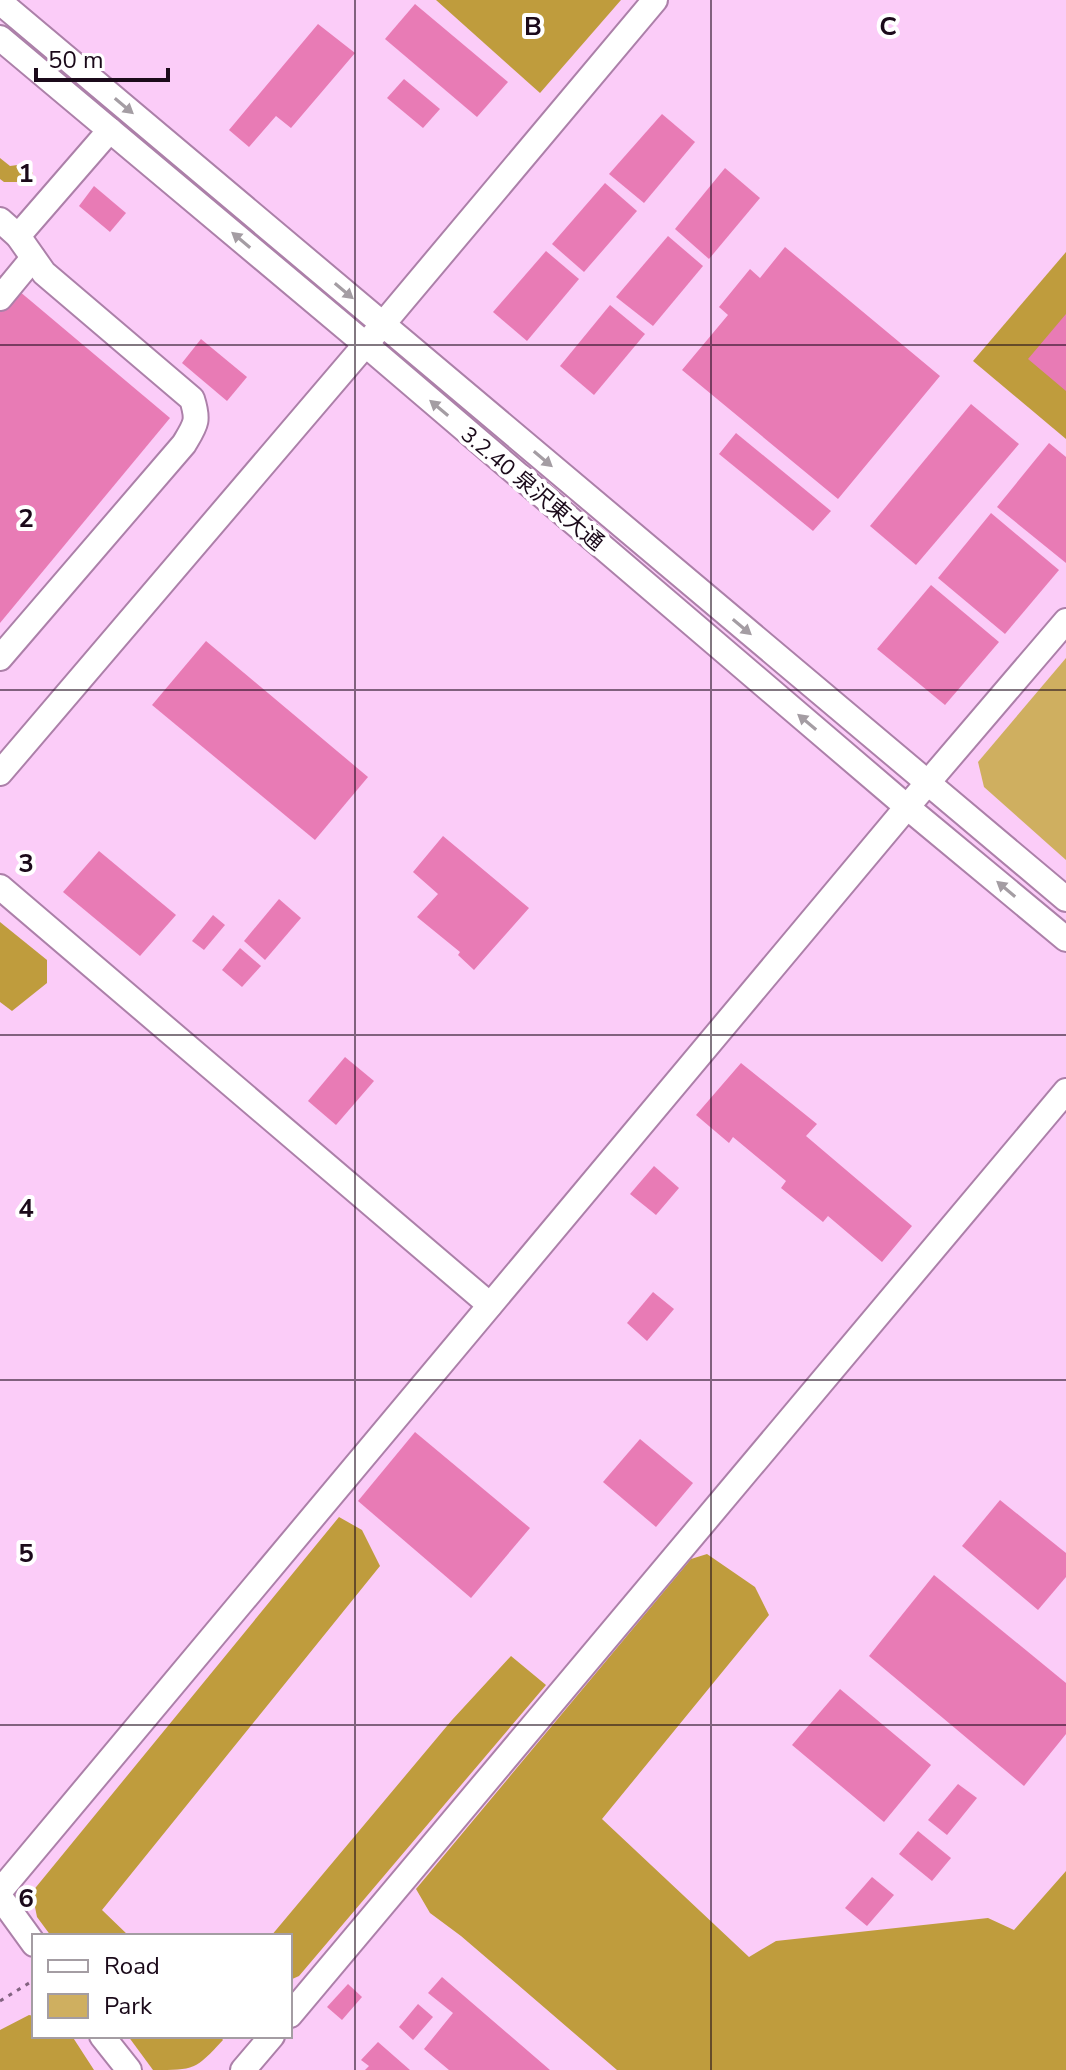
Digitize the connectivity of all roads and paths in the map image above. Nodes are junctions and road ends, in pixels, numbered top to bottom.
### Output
1 (655, 0) edge
2 (8, 10) edge
3 (0, 38) edge
4 (110, 130) junction
5 (9, 228) edge
6 (33, 258) junction
7 (0, 298) edge
8 (383, 324) junction
9 (365, 344) junction
10 (1066, 621) edge
11 (0, 658) edge
12 (0, 773) edge
13 (928, 783) junction
14 (907, 807) junction
15 (0, 887) edge
16 (1066, 899) edge
17 (1066, 939) edge
18 (1066, 1091) edge
19 (490, 1305) junction
20 (0, 1894) edge
21 (32, 1941) edge
22 (32, 1981) edge
23 (0, 2001) edge
24 (292, 2013) edge
25 (104, 2038) edge
26 (270, 2038) edge
27 (129, 2070) edge
28 (243, 2070) edge

1 - 8 street
2 -> 8 street, 3.2.40 泉沢東大通
3 - 4 street, 3.2.40 泉沢東大通
4 - 5 street
9 -> 4 street, 3.2.40 泉沢東大通
5 - 6 street
6 - 7 street
6 - 11 street
8 - 9 street
8 -> 13 street, 3.2.40 泉沢東大通
9 - 12 street
14 -> 9 street, 3.2.40 泉沢東大通
10 - 13 street
13 - 14 street
13 - 16 street, 3.2.40 泉沢東大通
17 -> 14 street, 3.2.40 泉沢東大通
14 - 19 street
15 - 19 street
18 - 24 street
19 - 20 street
20 - 21 street
22 - 23 path
25 - 27 street
26 - 28 street

